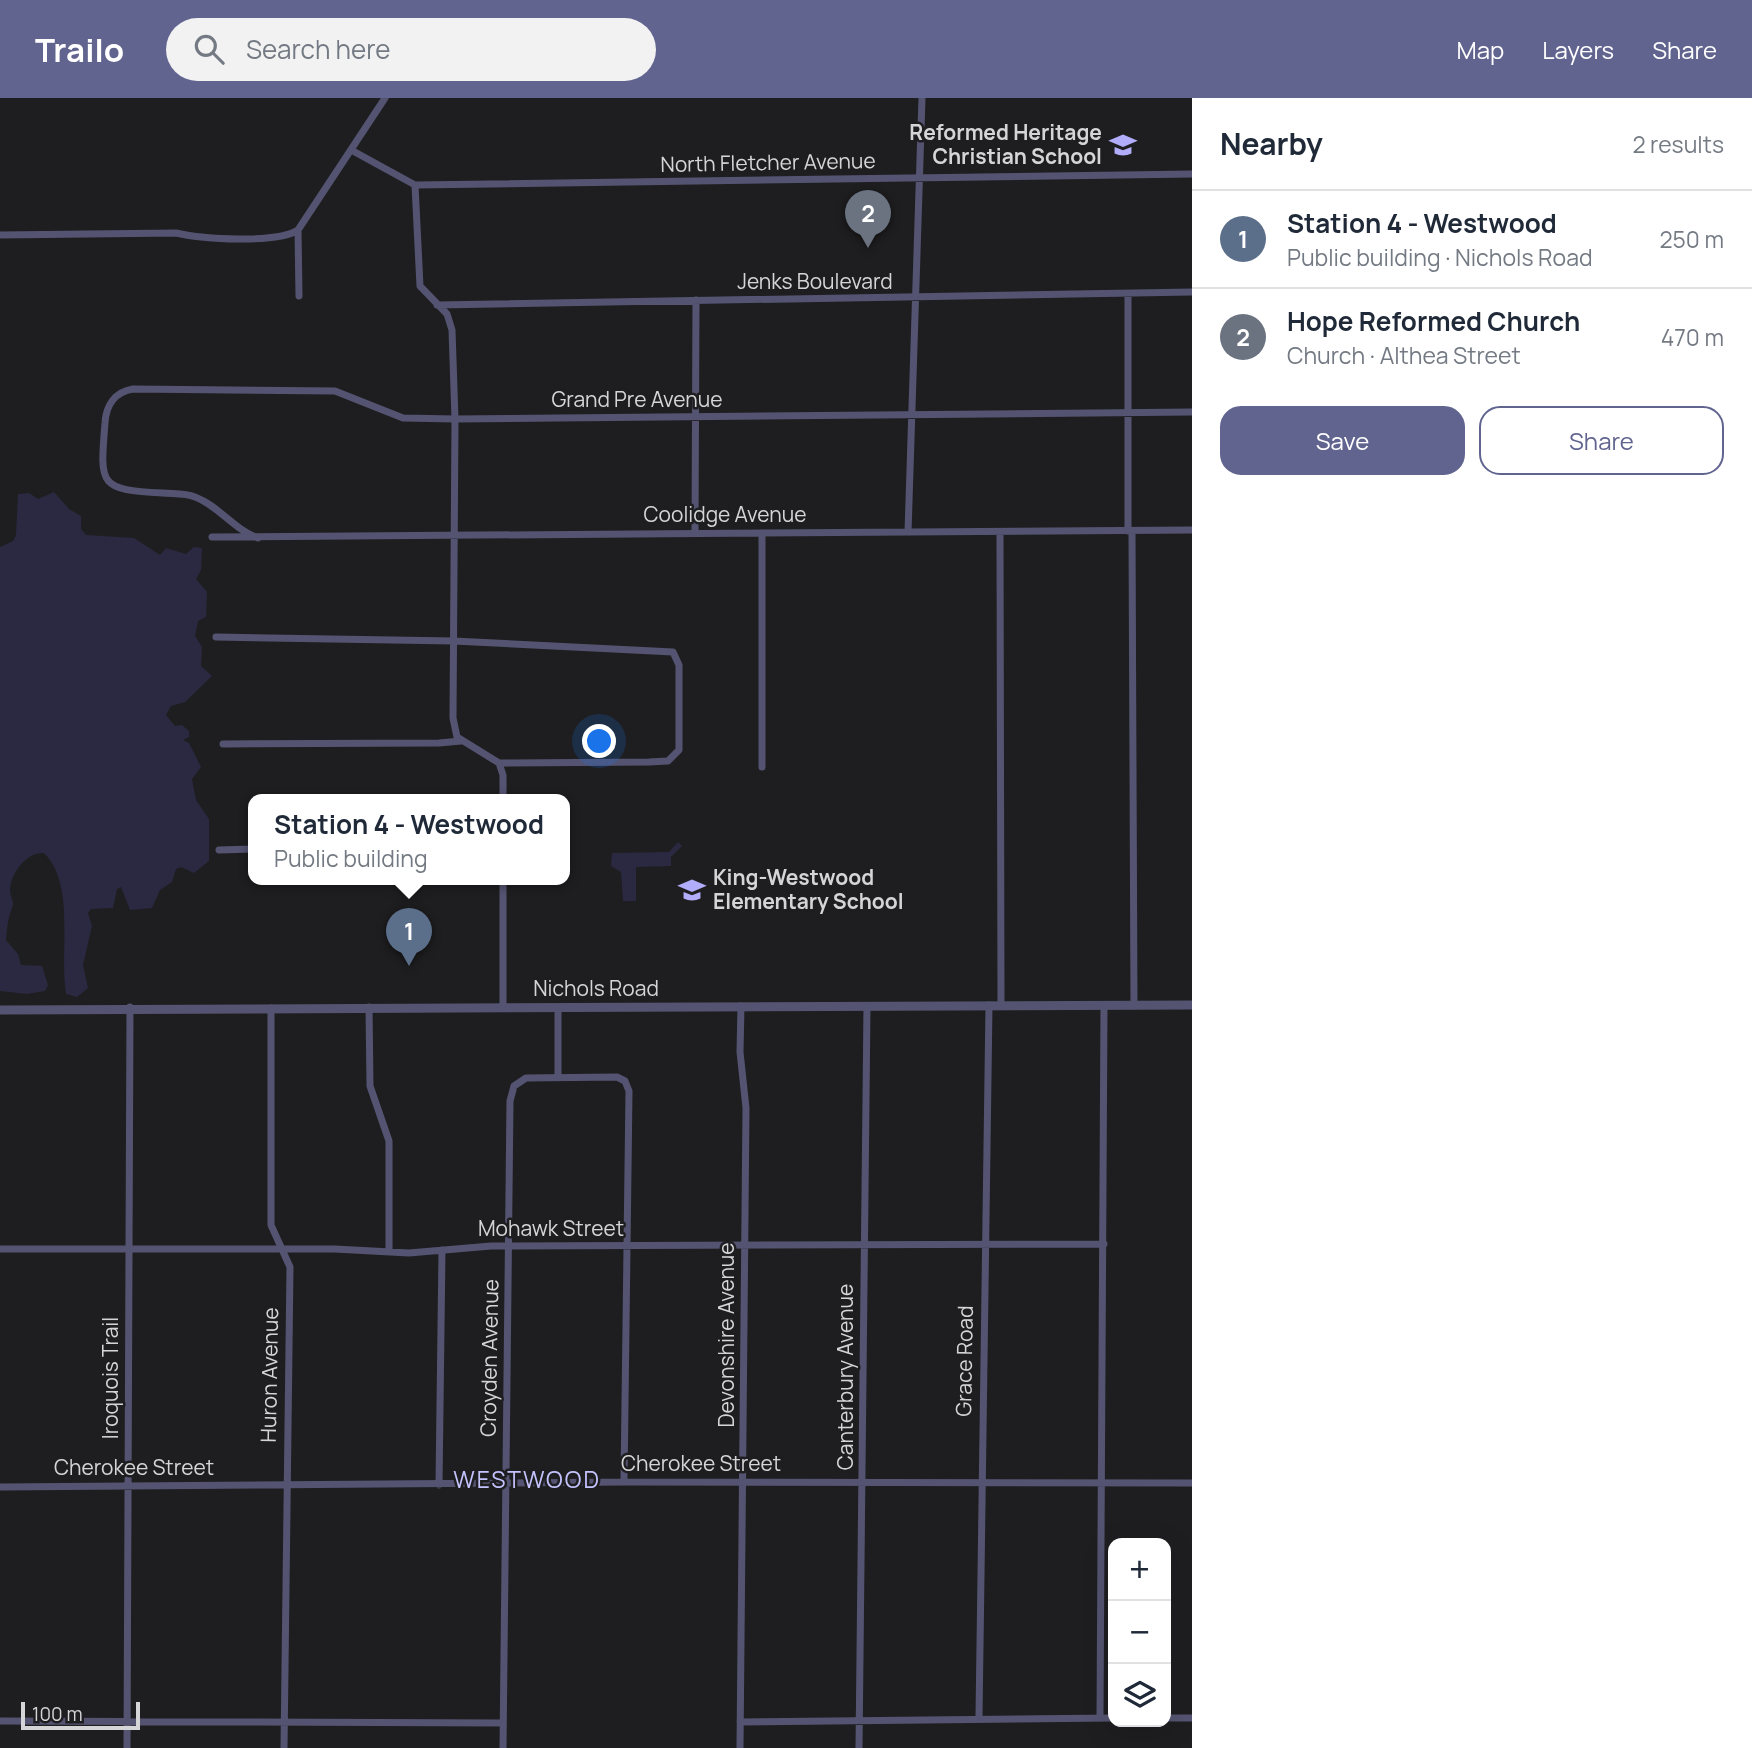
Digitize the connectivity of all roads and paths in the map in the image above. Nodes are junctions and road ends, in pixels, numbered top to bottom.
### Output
1 (385, 98) edge
2 (922, 98) edge
3 (353, 150) junction
4 (1192, 174) edge
5 (919, 179) junction
6 (415, 185) junction
7 (298, 230) junction
8 (0, 235) edge
9 (1192, 292) edge
10 (1128, 294) junction
11 (299, 296) dead end
12 (914, 298) junction
13 (696, 300) junction
14 (437, 305) junction
15 (1192, 412) edge
16 (1129, 413) junction
17 (910, 415) junction
18 (695, 417) junction
19 (455, 419) junction
20 (1192, 530) edge
21 (1130, 531) junction
22 (908, 532) junction
23 (1000, 532) junction
24 (695, 533) junction
25 (762, 533) junction
26 (454, 536) junction
27 (212, 537) dead end
28 (258, 538) junction
29 (216, 637) dead end
30 (454, 641) junction
31 (461, 741) junction
32 (223, 744) dead end
33 (499, 763) junction
34 (762, 767) dead end
35 (503, 794) edge
36 (248, 849) edge
37 (219, 850) dead end
38 (503, 885) edge
39 (989, 1005) junction
40 (1001, 1005) junction
41 (1192, 1005) edge
42 (741, 1006) junction
43 (867, 1006) junction
44 (1104, 1006) junction
45 (1134, 1006) junction
46 (130, 1007) junction
47 (369, 1007) junction
48 (503, 1007) junction
49 (558, 1007) junction
50 (271, 1008) junction
51 (0, 1010) edge
52 (558, 1077) junction
53 (1104, 1244) junction
54 (745, 1245) junction
55 (984, 1245) junction
56 (509, 1246) junction
57 (628, 1246) junction
58 (864, 1246) junction
59 (130, 1248) junction
60 (0, 1249) edge
61 (281, 1250) junction
62 (442, 1250) junction
63 (389, 1252) junction
64 (624, 1482) junction
65 (745, 1482) junction
66 (863, 1482) junction
67 (981, 1482) junction
68 (505, 1483) junction
69 (1192, 1483) edge
70 (286, 1484) junction
71 (1102, 1484) junction
72 (439, 1485) junction
73 (128, 1486) junction
74 (0, 1487) edge
75 (979, 1717) junction
76 (1100, 1718) junction
77 (1108, 1718) edge
78 (1171, 1718) edge
79 (1192, 1718) edge
80 (0, 1721) edge
81 (860, 1721) junction
82 (740, 1722) junction
83 (127, 1723) junction
84 (284, 1723) junction
85 (503, 1723) junction
86 (127, 1748) edge
87 (284, 1748) edge
88 (503, 1748) edge
89 (740, 1748) edge
90 (859, 1748) edge

1 - 3 street
2 - 5 street
3 - 6 street
3 - 7 street
4 - 5 street, North Fletcher Avenue
5 - 6 street, North Fletcher Avenue
5 - 12 street
6 - 14 street
7 - 8 street
7 - 11 street
9 - 10 street, Jenks Boulevard
10 - 12 street, Jenks Boulevard
10 - 16 street
12 - 13 street, Jenks Boulevard
12 - 17 street
13 - 14 street, Jenks Boulevard
13 - 18 street
14 - 19 street
15 - 16 street, Grand Pre Avenue
16 - 17 street, Grand Pre Avenue
16 - 21 street
17 - 18 street, Grand Pre Avenue
17 - 22 street
18 - 19 street, Grand Pre Avenue
18 - 24 street
19 - 26 street
19 - 28 street, Grand Pre Avenue
20 - 21 street, Coolidge Avenue
21 - 23 street, Coolidge Avenue
21 - 45 street
22 - 23 street, Coolidge Avenue
22 - 25 street, Coolidge Avenue
23 - 40 street
24 - 25 street, Coolidge Avenue
24 - 26 street, Coolidge Avenue
25 - 34 street
26 - 28 street, Coolidge Avenue
26 - 30 street
27 - 28 street, Coolidge Avenue
29 - 30 street
30 - 31 street
30 - 33 street
31 - 32 street
31 - 33 street
33 - 35 street
36 - 37 street
38 - 48 street
39 - 40 street, Nichols Road
39 - 43 street, Nichols Road
39 - 55 street, Grace Road
40 - 44 street, Nichols Road
41 - 45 street, Nichols Road
42 - 43 street, Nichols Road
42 - 49 street, Nichols Road
42 - 54 street, Devonshire Avenue
43 - 58 street, Canterbury Avenue
44 - 45 street, Nichols Road
44 - 53 street
46 - 50 street, Nichols Road
46 - 51 street, Nichols Road
46 - 59 street, Iroquois Trail
47 - 48 street, Nichols Road
47 - 50 street, Nichols Road
47 - 63 street
48 - 49 street, Nichols Road
49 - 52 street
50 - 61 street, Huron Avenue
52 - 56 street, Croyden Avenue
52 - 57 street, Croyden Avenue
53 - 55 street, Mohawk Street
53 - 71 street
54 - 57 street, Mohawk Street
54 - 58 street, Mohawk Street
54 - 65 street, Devonshire Avenue
55 - 58 street, Mohawk Street
55 - 67 street, Grace Road
56 - 57 street, Mohawk Street
56 - 62 street, Mohawk Street
56 - 68 street, Croyden Avenue
57 - 64 street, Croyden Avenue
58 - 66 street, Canterbury Avenue
59 - 60 street, Mohawk Street
59 - 61 street, Mohawk Street
59 - 73 street, Iroquois Trail
61 - 63 street, Mohawk Street
61 - 70 street, Huron Avenue
62 - 63 street, Mohawk Street
62 - 72 street
64 - 65 street, Cherokee Street
64 - 68 street, Cherokee Street
65 - 66 street, Cherokee Street
65 - 82 street, Devonshire Avenue
66 - 67 street, Cherokee Street
66 - 81 street, Canterbury Avenue
67 - 71 street, Cherokee Street
67 - 75 street, Grace Road
68 - 72 street, Cherokee Street
68 - 85 street, Croyden Avenue
69 - 71 street, Cherokee Street
70 - 72 street, Cherokee Street
70 - 73 street, Cherokee Street
70 - 84 street, Huron Avenue
71 - 76 street
73 - 74 street, Cherokee Street
73 - 83 street, Iroquois Trail
75 - 76 street
75 - 81 street
76 - 77 street
78 - 79 street
80 - 83 street
81 - 82 street
81 - 90 street, Canterbury Avenue
82 - 89 street, Devonshire Avenue
83 - 84 street
83 - 86 street, Iroquois Trail
84 - 85 street
84 - 87 street, Huron Avenue
85 - 88 street, Croyden Avenue

